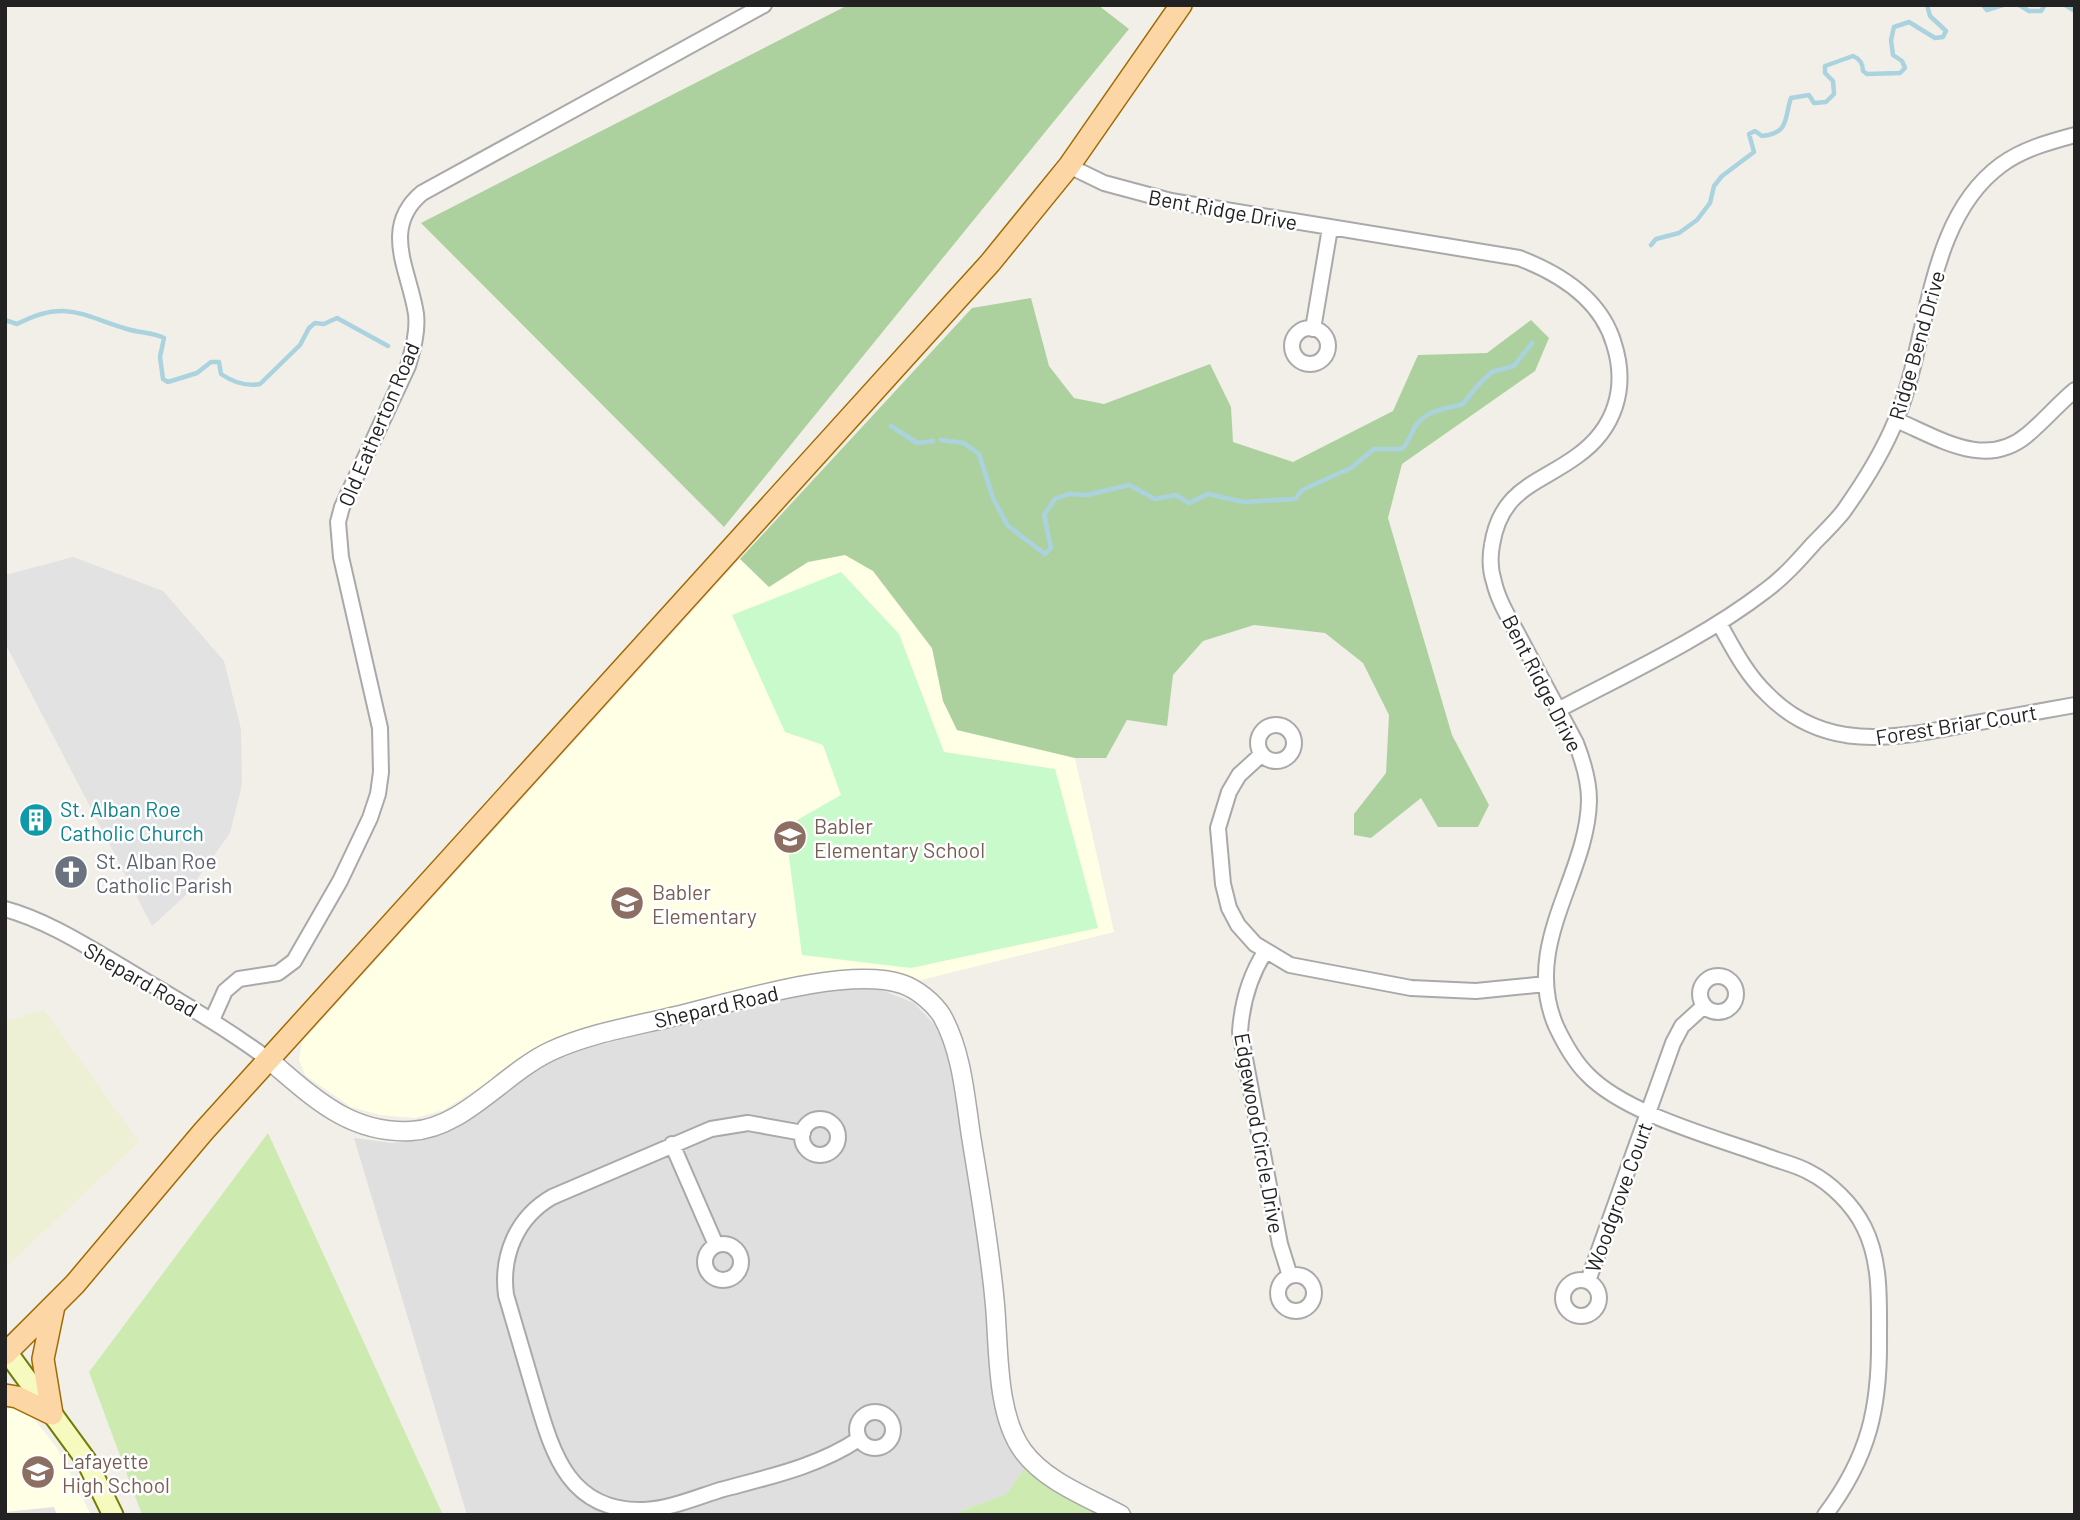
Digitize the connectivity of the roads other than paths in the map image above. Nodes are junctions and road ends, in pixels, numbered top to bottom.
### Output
1 (1181, 5) edge
2 (757, 7) edge
3 (2075, 135) edge
4 (1069, 166) junction
5 (1330, 228) junction
6 (1312, 329) dead end
7 (2075, 390) edge
8 (1896, 420) junction
9 (1719, 623) junction
10 (2075, 705) edge
11 (1558, 710) junction
12 (1262, 754) dead end
13 (5, 909) edge
14 (1265, 952) junction
15 (1546, 984) junction
16 (1704, 1006) dead end
17 (212, 1020) junction
18 (269, 1060) junction
19 (1647, 1113) junction
20 (803, 1133) dead end
21 (672, 1144) junction
22 (716, 1245) dead end
23 (1290, 1276) dead end
24 (1588, 1281) dead end
25 (54, 1307) junction
26 (6, 1353) edge
27 (5, 1395) edge
28 (52, 1413) junction
29 (859, 1439) dead end
30 (599, 1509) edge
31 (113, 1515) edge
32 (1121, 1515) edge
33 (1825, 1515) edge

1 - 4 main road
2 - 17 street, Old Eatherton Road
3 - 8 street, Ridge Bend Drive
4 - 5 street, Bent Ridge Drive
4 - 18 main road
5 - 6 street
5 - 11 street, Bent Ridge Drive
7 - 8 street
8 - 9 street, Ridge Bend Drive
9 - 10 street, Forest Briar Court
9 - 11 street, Ridge Bend Drive
11 - 15 street, Bent Ridge Drive
12 - 14 street
13 - 17 street, Shepard Road
14 - 15 street
14 - 23 street, Edgewood Circle Drive
15 - 19 street, Bent Ridge Drive
16 - 19 street, Woodgrove Court
17 - 18 street, Shepard Road
18 - 25 main road
18 - 32 street, Shepard Road
19 - 24 street, Woodgrove Court
19 - 33 street, Bent Ridge Drive
20 - 21 street
21 - 22 street
21 - 30 street
25 - 26 main road
25 - 28 main road
26 - 28 main road
27 - 28 main road
28 - 31 main road
29 - 30 street

